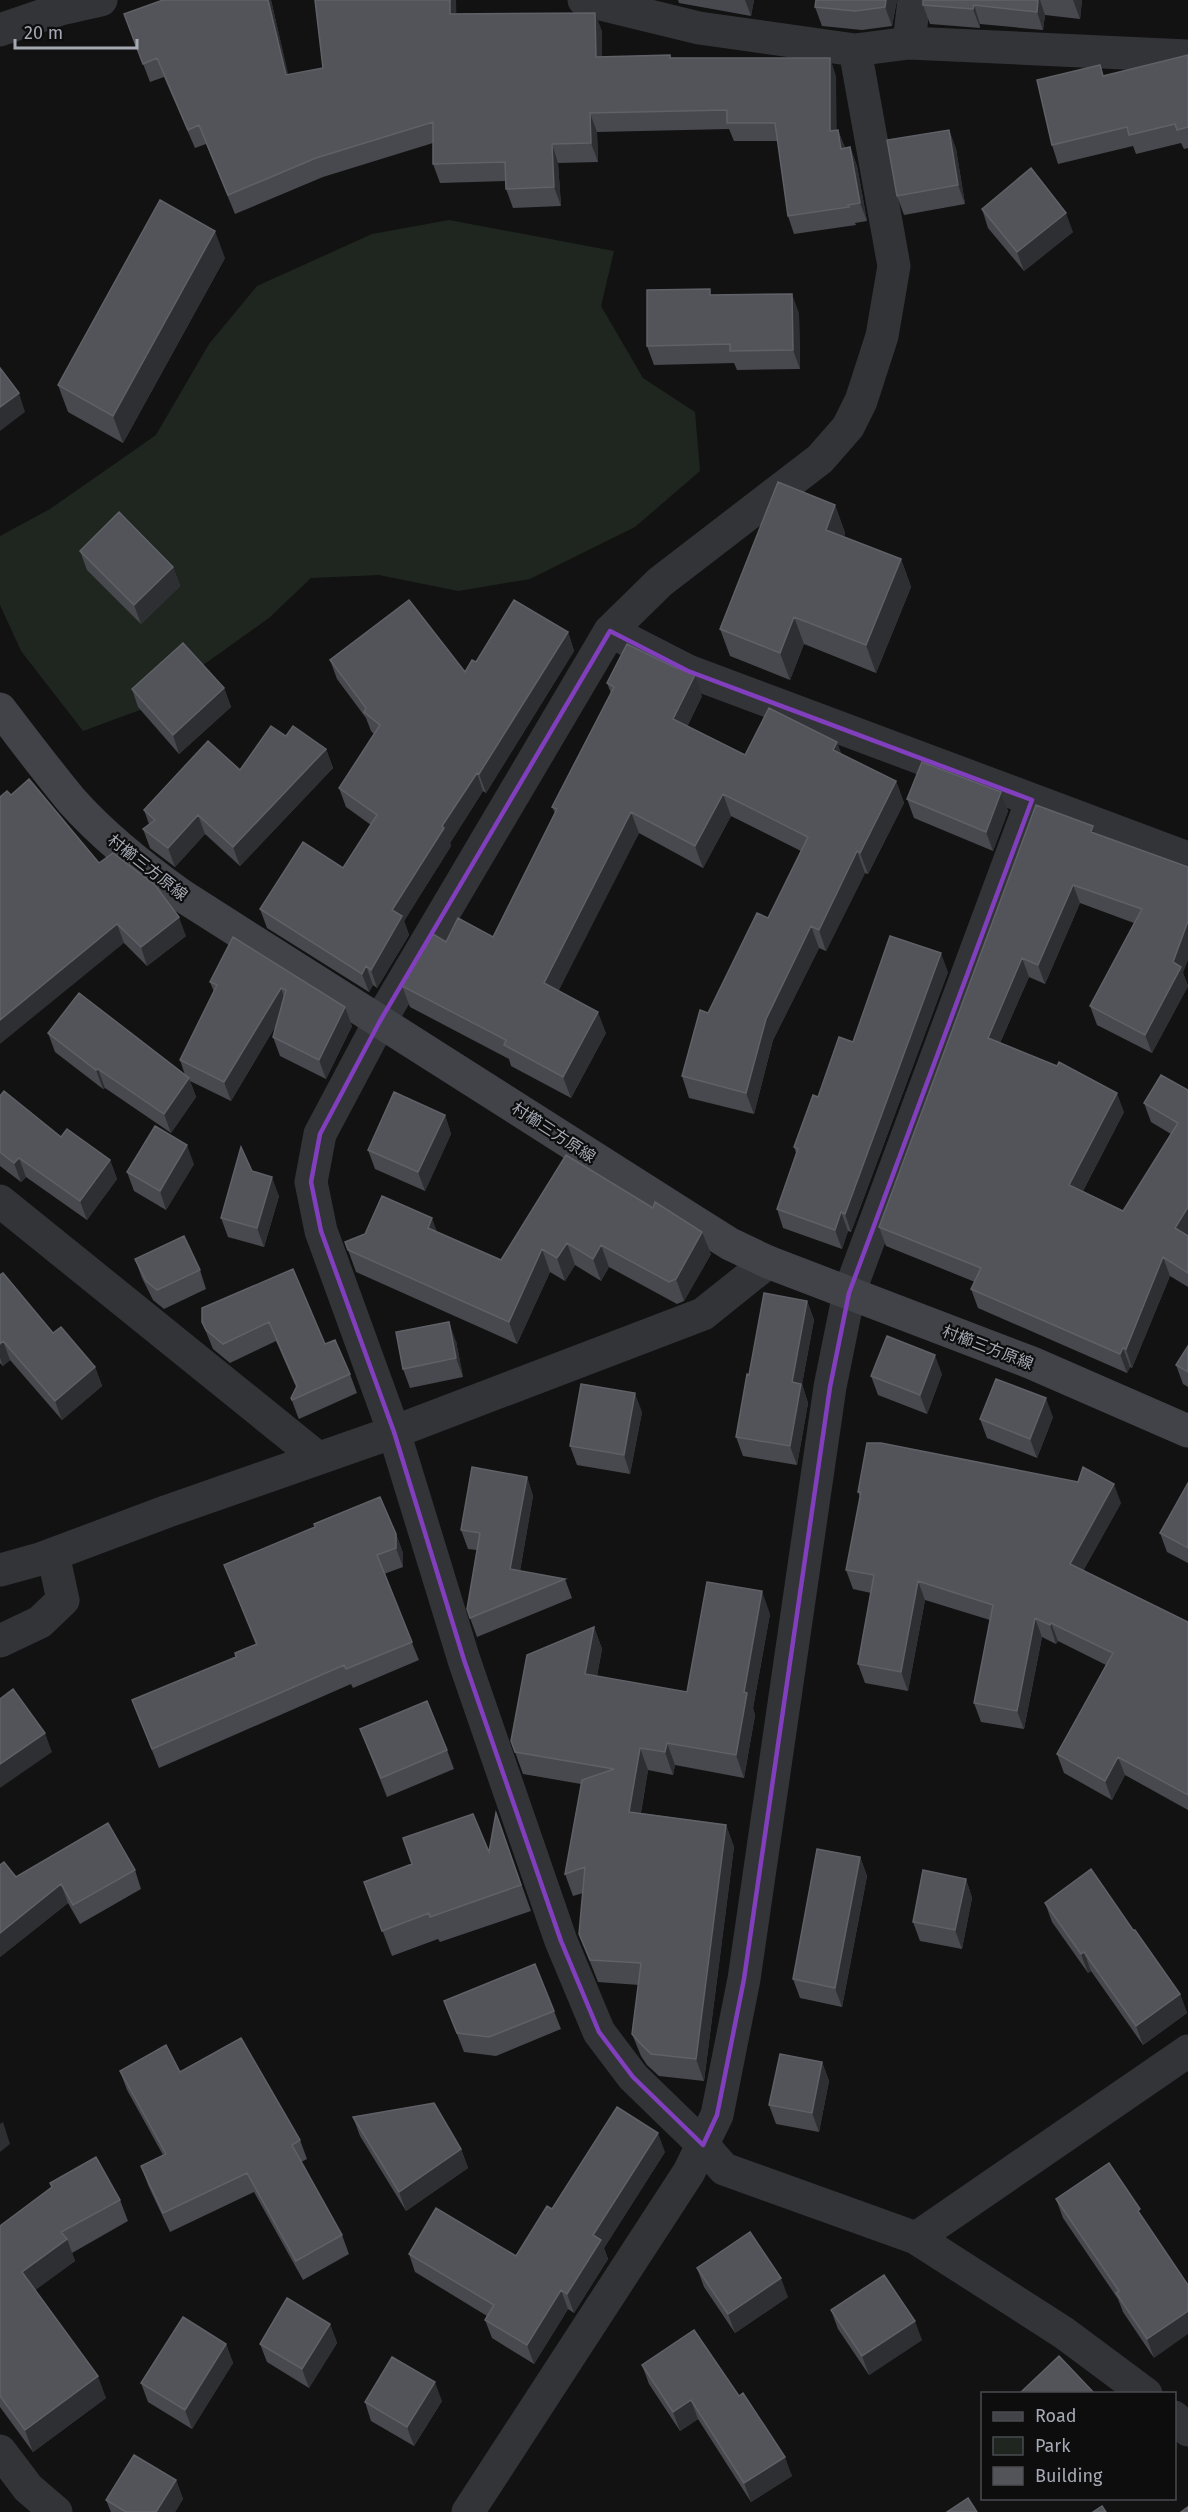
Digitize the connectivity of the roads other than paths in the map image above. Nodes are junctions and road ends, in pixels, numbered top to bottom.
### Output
1 (101, 0) edge
2 (584, 0) edge
3 (914, 0) edge
4 (0, 30) edge
5 (909, 43) junction
6 (855, 50) junction
7 (1188, 56) edge
8 (610, 631) junction
9 (3, 721) edge
10 (1032, 800) junction
11 (1188, 858) edge
12 (380, 1021) junction
13 (0, 1201) edge
14 (768, 1262) junction
15 (849, 1293) junction
16 (1188, 1431) edge
17 (394, 1432) junction
18 (318, 1458) junction
19 (53, 1554) junction
20 (0, 1570) edge
21 (0, 1641) edge
22 (1188, 2050) edge
23 (703, 2145) junction
24 (915, 2238) junction
25 (1143, 2392) edge
26 (1176, 2419) edge
27 (1188, 2430) edge
28 (0, 2451) edge
29 (56, 2512) edge
30 (468, 2512) edge

1 - 4 street
2 - 6 street
3 - 5 street
5 - 6 street
5 - 7 street
6 - 8 street
8 - 10 street
8 - 12 street
9 - 12 main road, 村櫛三方原線
10 - 11 street
10 - 15 street
12 - 14 main road, 村櫛三方原線
12 - 17 street
13 - 18 street
14 - 15 main road, 村櫛三方原線
14 - 17 street
15 - 16 main road, 村櫛三方原線
15 - 23 street
17 - 18 street
17 - 23 street
18 - 19 street
19 - 20 street
19 - 21 street
22 - 24 street
23 - 24 street
23 - 30 street
24 - 25 street
26 - 27 street
28 - 29 street

